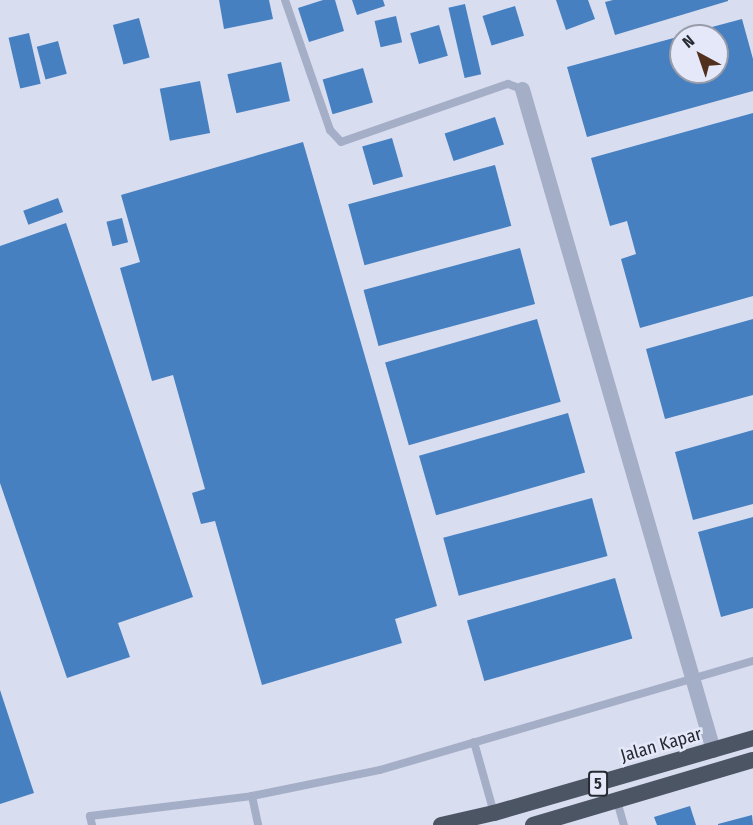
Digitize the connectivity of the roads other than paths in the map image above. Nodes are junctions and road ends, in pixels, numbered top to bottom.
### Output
1 (285, 0) edge
2 (522, 89) joint
3 (753, 661) edge
4 (692, 678) junction
5 (753, 738) edge
6 (474, 742) junction
7 (713, 750) junction
8 (753, 760) edge
9 (252, 796) junction
10 (617, 801) junction
11 (494, 813) junction
12 (92, 825) edge
13 (258, 825) edge
14 (441, 825) edge
15 (533, 825) edge
16 (624, 825) edge

1 - 2 lane
2 - 4 street
3 - 4 lane
4 - 6 lane
4 - 7 street
5 - 7 highway, Jalan Kapar / 5
6 - 9 lane
6 - 11 lane
7 - 11 highway, Jalan Kapar / 5
8 - 10 highway, 5
9 - 12 lane
9 - 13 lane
10 - 15 highway, 5
10 - 16 lane
11 - 14 highway, Jalan Kapar / 5

